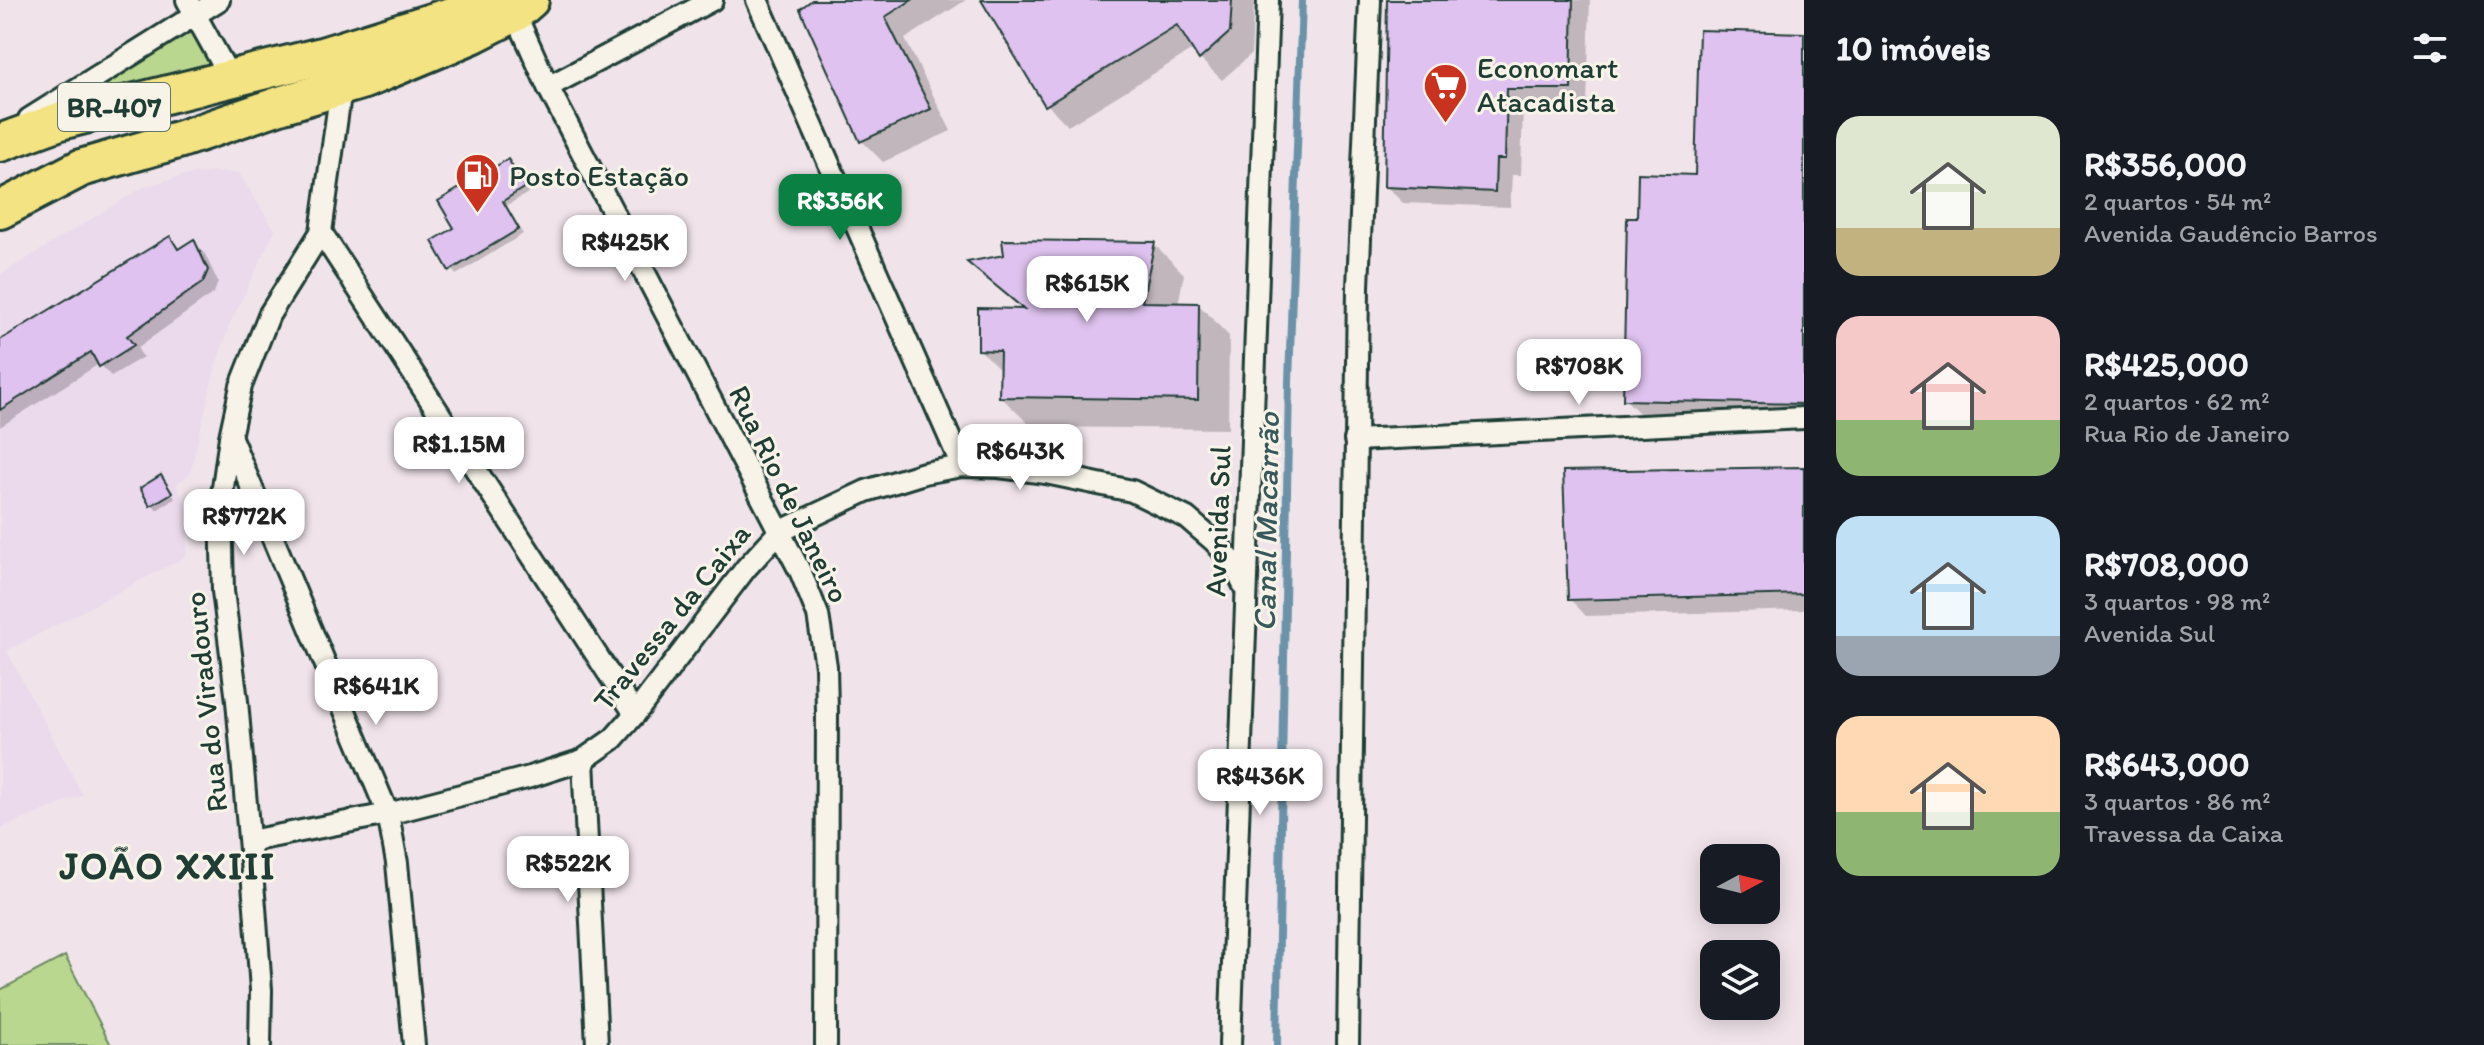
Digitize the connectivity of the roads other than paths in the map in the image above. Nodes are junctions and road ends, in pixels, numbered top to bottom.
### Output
1 (219, 0) edge
2 (712, 0) edge
3 (757, 0) edge
4 (1268, 0) edge
5 (1370, 0) edge
6 (516, 4) edge
7 (191, 8) edge
8 (231, 79) junction
9 (548, 87) junction
10 (341, 88) junction
11 (0, 137) edge
12 (0, 143) edge
13 (0, 210) edge
14 (321, 232) junction
15 (1804, 418) edge
16 (230, 437) junction
17 (1355, 440) junction
18 (962, 466) junction
19 (779, 532) junction
20 (1245, 588) junction
21 (635, 714) junction
22 (583, 760) junction
23 (388, 814) junction
24 (250, 841) junction
25 (260, 1045) edge
26 (414, 1045) edge
27 (597, 1045) edge
28 (826, 1045) edge
29 (1230, 1045) edge
30 (1348, 1045) edge

1 - 7 street
2 - 9 street
3 - 18 street
4 - 20 street, Avenida Sul
5 - 17 street
6 - 8 highway, BR-407
6 - 9 street, Rua Rio de Janeiro
6 - 10 highway, BR-407
7 - 8 street
7 - 11 street
8 - 12 highway, BR-407
9 - 19 street, Rua Rio de Janeiro
10 - 13 highway, BR-407
10 - 14 street, Rua do Viradouro
14 - 16 street, Rua do Viradouro
14 - 21 street
15 - 17 street
16 - 23 street
16 - 24 street, Rua do Viradouro
17 - 30 street
18 - 19 street, Travessa da Caixa
18 - 20 street, Travessa da Caixa
19 - 21 street, Travessa da Caixa
19 - 28 street, Rua Rio de Janeiro
20 - 29 street, Avenida Sul
21 - 22 street, Travessa da Caixa
22 - 23 street, Travessa da Caixa
22 - 27 street
23 - 24 street, Travessa da Caixa
23 - 26 street
24 - 25 street, Rua do Viradouro

